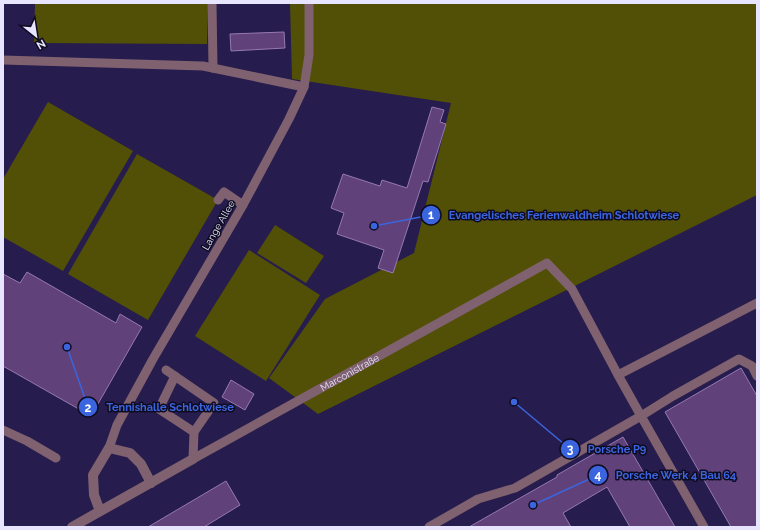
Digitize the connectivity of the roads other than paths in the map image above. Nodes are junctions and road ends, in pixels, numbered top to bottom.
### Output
1 (212, 3) edge
2 (309, 3) edge
3 (3, 60) edge
4 (213, 68) junction
5 (304, 87) junction
6 (218, 200) dead end
7 (243, 205) junction
8 (757, 303) edge
9 (166, 370) dead end
10 (618, 375) junction
11 (175, 376) junction
12 (757, 376) edge
13 (641, 416) junction
14 (3, 430) edge
15 (194, 432) junction
16 (110, 448) junction
17 (56, 458) dead end
18 (193, 459) junction
19 (151, 483) junction
20 (100, 511) junction
21 (72, 527) edge
22 (429, 527) edge
23 (704, 527) edge

1 - 4 lane
2 - 5 lane, Lange Allee
3 - 4 lane
4 - 5 lane
5 - 7 lane, Lange Allee
6 - 7 lane
7 - 16 lane, Lange Allee
8 - 10 lane
9 - 11 lane
10 - 13 lane
10 - 18 lane, Marconistraße
11 - 15 lane
11 - 15 lane
12 - 13 lane
13 - 22 lane
13 - 23 lane
14 - 17 lane
15 - 18 lane
16 - 19 street
16 - 20 street
18 - 19 street, Marconistraße
19 - 20 street, Marconistraße
20 - 21 street, Marconistraße

